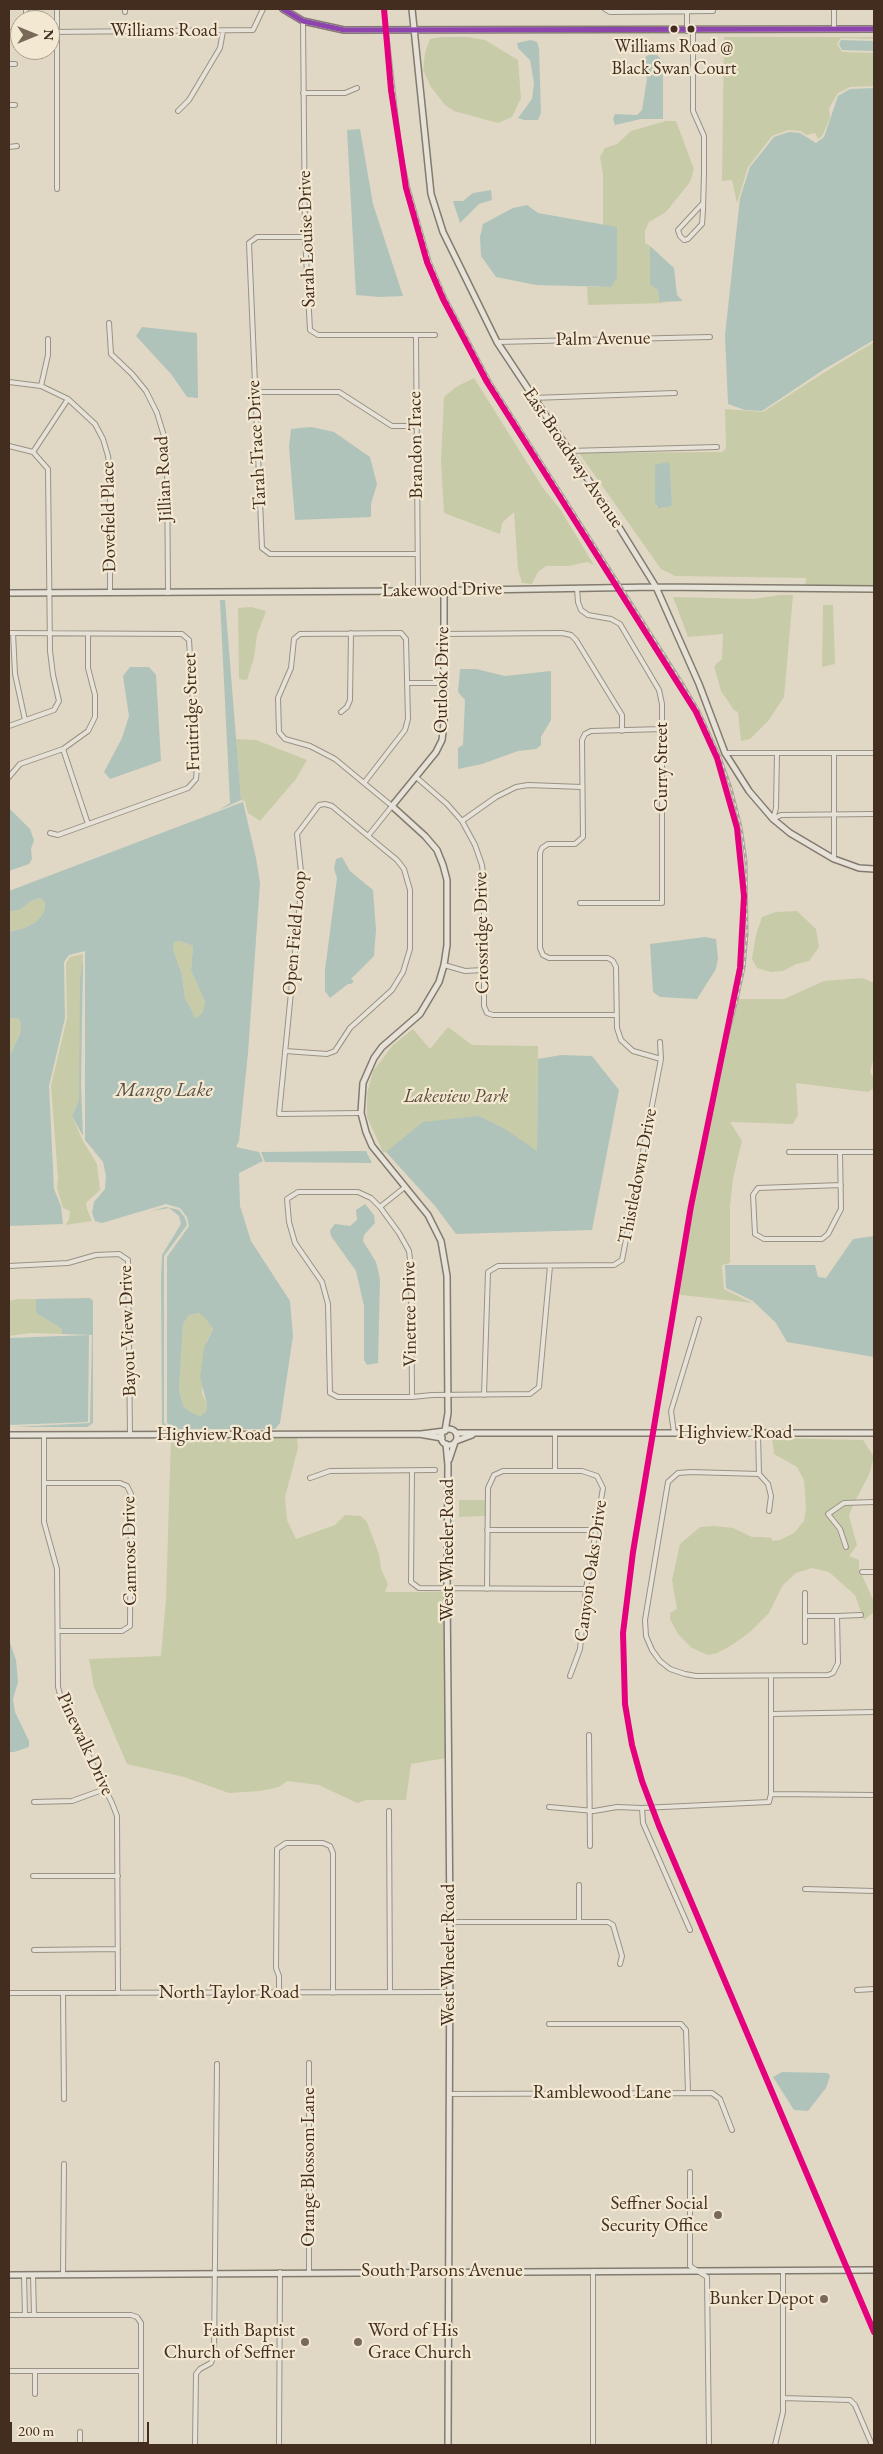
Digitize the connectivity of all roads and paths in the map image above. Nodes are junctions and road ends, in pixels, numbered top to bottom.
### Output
1 (264, 9) edge
2 (283, 9) edge
3 (412, 9) edge
4 (605, 9) edge
5 (713, 9) edge
6 (834, 9) edge
7 (687, 10) edge
8 (303, 21) junction
9 (834, 29) junction
10 (874, 29) edge
11 (413, 30) junction
12 (690, 30) junction
13 (223, 31) junction
14 (60, 32) edge
15 (57, 60) edge
16 (9, 64) edge
17 (15, 64) dead end
18 (357, 88) dead end
19 (303, 93) junction
20 (9, 105) edge
21 (15, 105) dead end
22 (178, 111) dead end
23 (17, 146) dead end
24 (9, 147) edge
25 (57, 189) dead end
26 (703, 203) junction
27 (305, 237) junction
28 (110, 323) dead end
29 (416, 335) junction
30 (435, 335) dead end
31 (710, 337) dead end
32 (48, 340) dead end
33 (497, 342) junction
34 (9, 382) edge
35 (40, 386) junction
36 (254, 392) junction
37 (675, 393) dead end
38 (532, 398) junction
39 (68, 399) junction
40 (416, 426) junction
41 (9, 446) edge
42 (716, 447) dead end
43 (568, 451) junction
44 (33, 452) junction
45 (417, 554) junction
46 (656, 587) junction
47 (577, 588) junction
48 (874, 589) edge
49 (444, 590) junction
50 (418, 591) junction
51 (50, 593) junction
52 (110, 593) junction
53 (168, 593) junction
54 (9, 594) edge
55 (50, 632) junction
56 (11, 633) edge
57 (351, 633) junction
58 (444, 634) junction
59 (88, 635) junction
60 (407, 683) junction
61 (444, 683) junction
62 (340, 712) dead end
63 (25, 720) junction
64 (9, 726) edge
65 (663, 729) junction
66 (622, 731) junction
67 (63, 749) junction
68 (874, 752) edge
69 (726, 753) junction
70 (777, 753) junction
71 (834, 753) junction
72 (9, 777) edge
73 (416, 777) junction
74 (364, 783) junction
75 (582, 787) junction
76 (392, 806) junction
77 (835, 814) junction
78 (874, 814) edge
79 (773, 819) junction
80 (462, 821) junction
81 (88, 824) junction
82 (50, 834) dead end
83 (368, 836) junction
84 (834, 858) junction
85 (874, 869) edge
86 (580, 903) dead end
87 (444, 965) junction
88 (484, 970) junction
89 (616, 1015) junction
90 (660, 1042) dead end
91 (285, 1051) junction
92 (661, 1059) junction
93 (361, 1113) junction
94 (789, 1152) dead end
95 (840, 1152) junction
96 (874, 1152) edge
97 (841, 1186) junction
98 (405, 1187) junction
99 (380, 1207) junction
100 (9, 1266) edge
101 (550, 1266) junction
102 (699, 1319) dead end
103 (447, 1395) junction
104 (484, 1395) junction
105 (412, 1397) junction
106 (448, 1413) junction
107 (445, 1431) junction
108 (455, 1432) junction
109 (555, 1433) junction
110 (674, 1433) junction
111 (758, 1433) junction
112 (874, 1433) edge
113 (419, 1434) junction
114 (476, 1434) junction
115 (9, 1435) edge
116 (130, 1435) junction
117 (44, 1436) junction
118 (442, 1438) junction
119 (456, 1442) junction
120 (446, 1444) junction
121 (448, 1465) junction
122 (412, 1470) junction
123 (435, 1470) dead end
124 (555, 1471) junction
125 (759, 1474) junction
126 (310, 1478) dead end
127 (44, 1483) junction
128 (874, 1502) edge
129 (769, 1511) dead end
130 (487, 1530) junction
131 (596, 1530) junction
132 (846, 1547) dead end
133 (862, 1572) dead end
134 (874, 1572) edge
135 (586, 1589) junction
136 (447, 1590) junction
137 (487, 1590) junction
138 (805, 1593) dead end
139 (861, 1615) dead end
140 (805, 1616) junction
141 (837, 1616) junction
142 (58, 1631) junction
143 (805, 1642) dead end
144 (570, 1676) dead end
145 (771, 1676) junction
146 (874, 1712) edge
147 (771, 1714) junction
148 (589, 1735) dead end
149 (105, 1788) junction
150 (771, 1794) junction
151 (874, 1794) edge
152 (34, 1802) dead end
153 (549, 1807) dead end
154 (642, 1808) junction
155 (591, 1809) junction
156 (389, 1811) dead end
157 (590, 1846) dead end
158 (33, 1876) dead end
159 (118, 1876) junction
160 (579, 1885) dead end
161 (805, 1889) dead end
162 (874, 1891) edge
163 (450, 1922) junction
164 (579, 1922) junction
165 (690, 1930) dead end
166 (118, 1949) junction
167 (34, 1950) dead end
168 (620, 1964) dead end
169 (874, 1989) edge
170 (857, 1990) dead end
171 (390, 1992) junction
172 (449, 1992) junction
173 (9, 1993) edge
174 (63, 1993) junction
175 (118, 1993) junction
176 (279, 1993) junction
177 (333, 1993) junction
178 (549, 2024) dead end
179 (309, 2063) dead end
180 (216, 2064) dead end
181 (688, 2092) junction
182 (449, 2094) junction
183 (64, 2099) dead end
184 (732, 2130) dead end
185 (64, 2164) dead end
186 (690, 2172) dead end
187 (874, 2270) edge
188 (448, 2271) junction
189 (593, 2271) junction
190 (784, 2271) junction
191 (215, 2272) junction
192 (280, 2272) junction
193 (309, 2272) junction
194 (699, 2272) junction
195 (64, 2274) junction
196 (9, 2275) edge
197 (24, 2275) junction
198 (34, 2275) junction
199 (9, 2315) edge
200 (25, 2315) junction
201 (34, 2315) junction
202 (9, 2371) edge
203 (35, 2371) junction
204 (141, 2371) junction
205 (35, 2394) dead end
206 (783, 2398) junction
207 (80, 2432) dead end
208 (80, 2445) edge
209 (140, 2445) edge
210 (195, 2445) edge
211 (279, 2445) edge
212 (448, 2445) edge
213 (593, 2445) edge
214 (709, 2445) edge
215 (775, 2445) edge
216 (872, 2445) edge

1 - 13 street, Williams Road
2 - 8 street
3 - 11 street, East Broadway Avenue
4 - 7 street
5 - 7 street
6 - 9 street
7 - 12 street
8 - 11 street
8 - 19 street, Sarah Louise Drive
9 - 10 street
9 - 12 street
11 - 12 street
11 - 33 street, East Broadway Avenue
12 - 26 street
13 - 14 street, Williams Road
13 - 22 street
15 - 25 street
16 - 17 street
18 - 19 street
19 - 27 street, Sarah Louise Drive
20 - 21 street
23 - 24 street
26 - 26 street
27 - 29 street, Sarah Louise Drive
27 - 36 street, Tarah Trace Drive
28 - 53 street, Jillian Road
29 - 30 street, Sarah Louise Drive
29 - 40 street, Brandon Trace
31 - 33 street, Palm Avenue
32 - 35 street
33 - 38 street, East Broadway Avenue
34 - 35 street, Dovefield Place
35 - 39 street, Dovefield Place
36 - 40 street
36 - 45 street, Tarah Trace Drive
37 - 38 street
38 - 43 street, East Broadway Avenue
39 - 44 street
39 - 52 street, Dovefield Place
40 - 45 street, Brandon Trace
41 - 44 street
42 - 43 street
43 - 46 street, East Broadway Avenue
44 - 51 street
45 - 50 street, Brandon Trace
46 - 47 street, Lakewood Drive
46 - 48 street, Lakewood Drive
46 - 69 street, East Broadway Avenue
47 - 49 street, Lakewood Drive
47 - 65 street, Curry Street
49 - 50 street, Lakewood Drive
49 - 58 street, Outlook Drive
50 - 53 street, Lakewood Drive
51 - 52 street, Lakewood Drive
51 - 54 street, Lakewood Drive
51 - 55 street
52 - 53 street, Lakewood Drive
55 - 56 street, Fruitridge Street
55 - 59 street, Fruitridge Street
55 - 63 street
56 - 63 street
57 - 60 street
57 - 62 street
57 - 74 street
58 - 61 street, Outlook Drive
58 - 66 street
59 - 67 street
59 - 81 street, Fruitridge Street
60 - 61 street
60 - 74 street
61 - 73 street, Outlook Drive
63 - 64 street
65 - 66 street
65 - 86 street, Curry Street
66 - 75 street
67 - 72 street
67 - 81 street
68 - 71 street
69 - 70 street
69 - 79 street, East Broadway Avenue
70 - 71 street
70 - 79 street
71 - 77 street
73 - 76 street, Outlook Drive
73 - 80 street, Crossridge Drive
74 - 76 street
75 - 80 street
75 - 89 street
76 - 83 street, Outlook Drive
76 - 87 street
77 - 78 street
77 - 79 street
77 - 84 street
79 - 84 street, East Broadway Avenue
80 - 88 street, Crossridge Drive
81 - 82 street, Fruitridge Street
83 - 91 street, Open Field Loop
83 - 91 street, Open Field Loop
84 - 85 street, East Broadway Avenue
87 - 88 street
87 - 93 street
88 - 89 street, Crossridge Drive
89 - 92 street
90 - 92 street, Thistledown Drive
91 - 93 street, Open Field Loop
92 - 101 street, Thistledown Drive
93 - 98 street
94 - 95 street
95 - 96 street
95 - 97 street
97 - 97 street
98 - 99 street
98 - 103 street
99 - 105 street, Vinetree Drive
99 - 105 street, Vinetree Drive
100 - 116 street, Bayou View Drive
101 - 104 street, Vinetree Drive
101 - 104 street, Thistledown Drive
102 - 110 street
103 - 104 street, Vinetree Drive
103 - 105 street, Vinetree Drive
103 - 106 street
106 - 107 street
106 - 108 street, West Wheeler Road
107 - 108 street, Highview Road
107 - 113 street, Highview Road
107 - 118 street
108 - 114 street, Highview Road
108 - 119 street, West Wheeler Road
109 - 110 street, Highview Road
109 - 114 street, Highview Road
109 - 124 street
110 - 111 street, Highview Road
111 - 112 street, Highview Road
111 - 125 street
113 - 116 street, Highview Road
113 - 118 street, Highview Road
114 - 119 street, Highview Road
115 - 117 street, Highview Road
116 - 117 street, Highview Road
117 - 127 street, Pinewalk Drive
118 - 120 street
119 - 120 street, Highview Road
119 - 121 street, West Wheeler Road
120 - 121 street, West Wheeler Road
121 - 136 street, West Wheeler Road
122 - 123 street
122 - 126 street
122 - 136 street
124 - 130 street, Canyon Oaks Drive
124 - 131 street, Canyon Oaks Drive
125 - 129 street
125 - 145 street
127 - 142 street, Pinewalk Drive
127 - 142 street, Camrose Drive
128 - 132 street
130 - 131 street
130 - 137 street, Canyon Oaks Drive
131 - 135 street, Canyon Oaks Drive
133 - 134 street
135 - 137 street
135 - 144 street, Canyon Oaks Drive
136 - 137 street
136 - 163 street, West Wheeler Road
138 - 140 street
139 - 141 street
140 - 141 street
140 - 143 street
141 - 145 street
142 - 149 street, Pinewalk Drive
145 - 147 street
146 - 147 street
147 - 150 street
148 - 155 street
149 - 152 street
149 - 159 street, Pinewalk Drive
150 - 151 street
150 - 154 street
153 - 155 street
154 - 155 street
154 - 165 street
155 - 157 street
156 - 171 street
158 - 159 street
159 - 166 street, Pinewalk Drive
160 - 164 street
161 - 162 street
163 - 164 street
163 - 172 street, West Wheeler Road
164 - 168 street
166 - 167 street
166 - 175 street, Pinewalk Drive
169 - 170 street
171 - 172 street, North Taylor Road
171 - 177 street, North Taylor Road
172 - 182 street, West Wheeler Road
173 - 174 street, North Taylor Road
174 - 175 street, North Taylor Road
174 - 183 street
175 - 176 street, North Taylor Road
176 - 177 street, North Taylor Road
176 - 177 street
178 - 181 street
179 - 193 street, Orange Blossom Lane
180 - 191 street
181 - 182 street, Ramblewood Lane
181 - 184 street, Ramblewood Lane
182 - 188 street, West Wheeler Road
185 - 195 street
186 - 194 street
187 - 190 street, South Parsons Avenue
188 - 189 street, South Parsons Avenue
188 - 193 street, South Parsons Avenue
188 - 212 street, West Wheeler Road
189 - 194 street, South Parsons Avenue
189 - 213 street
190 - 194 street, South Parsons Avenue
190 - 206 street
191 - 192 street, South Parsons Avenue
191 - 195 street, South Parsons Avenue
191 - 210 street
192 - 193 street, South Parsons Avenue
192 - 211 street
194 - 214 street
195 - 198 street, South Parsons Avenue
196 - 197 street, South Parsons Avenue
197 - 198 street, South Parsons Avenue
197 - 200 street
198 - 201 street
199 - 200 street
200 - 201 street
201 - 204 street
202 - 203 street
203 - 204 street
203 - 205 street
204 - 209 street
206 - 215 street
206 - 216 street
207 - 208 street

